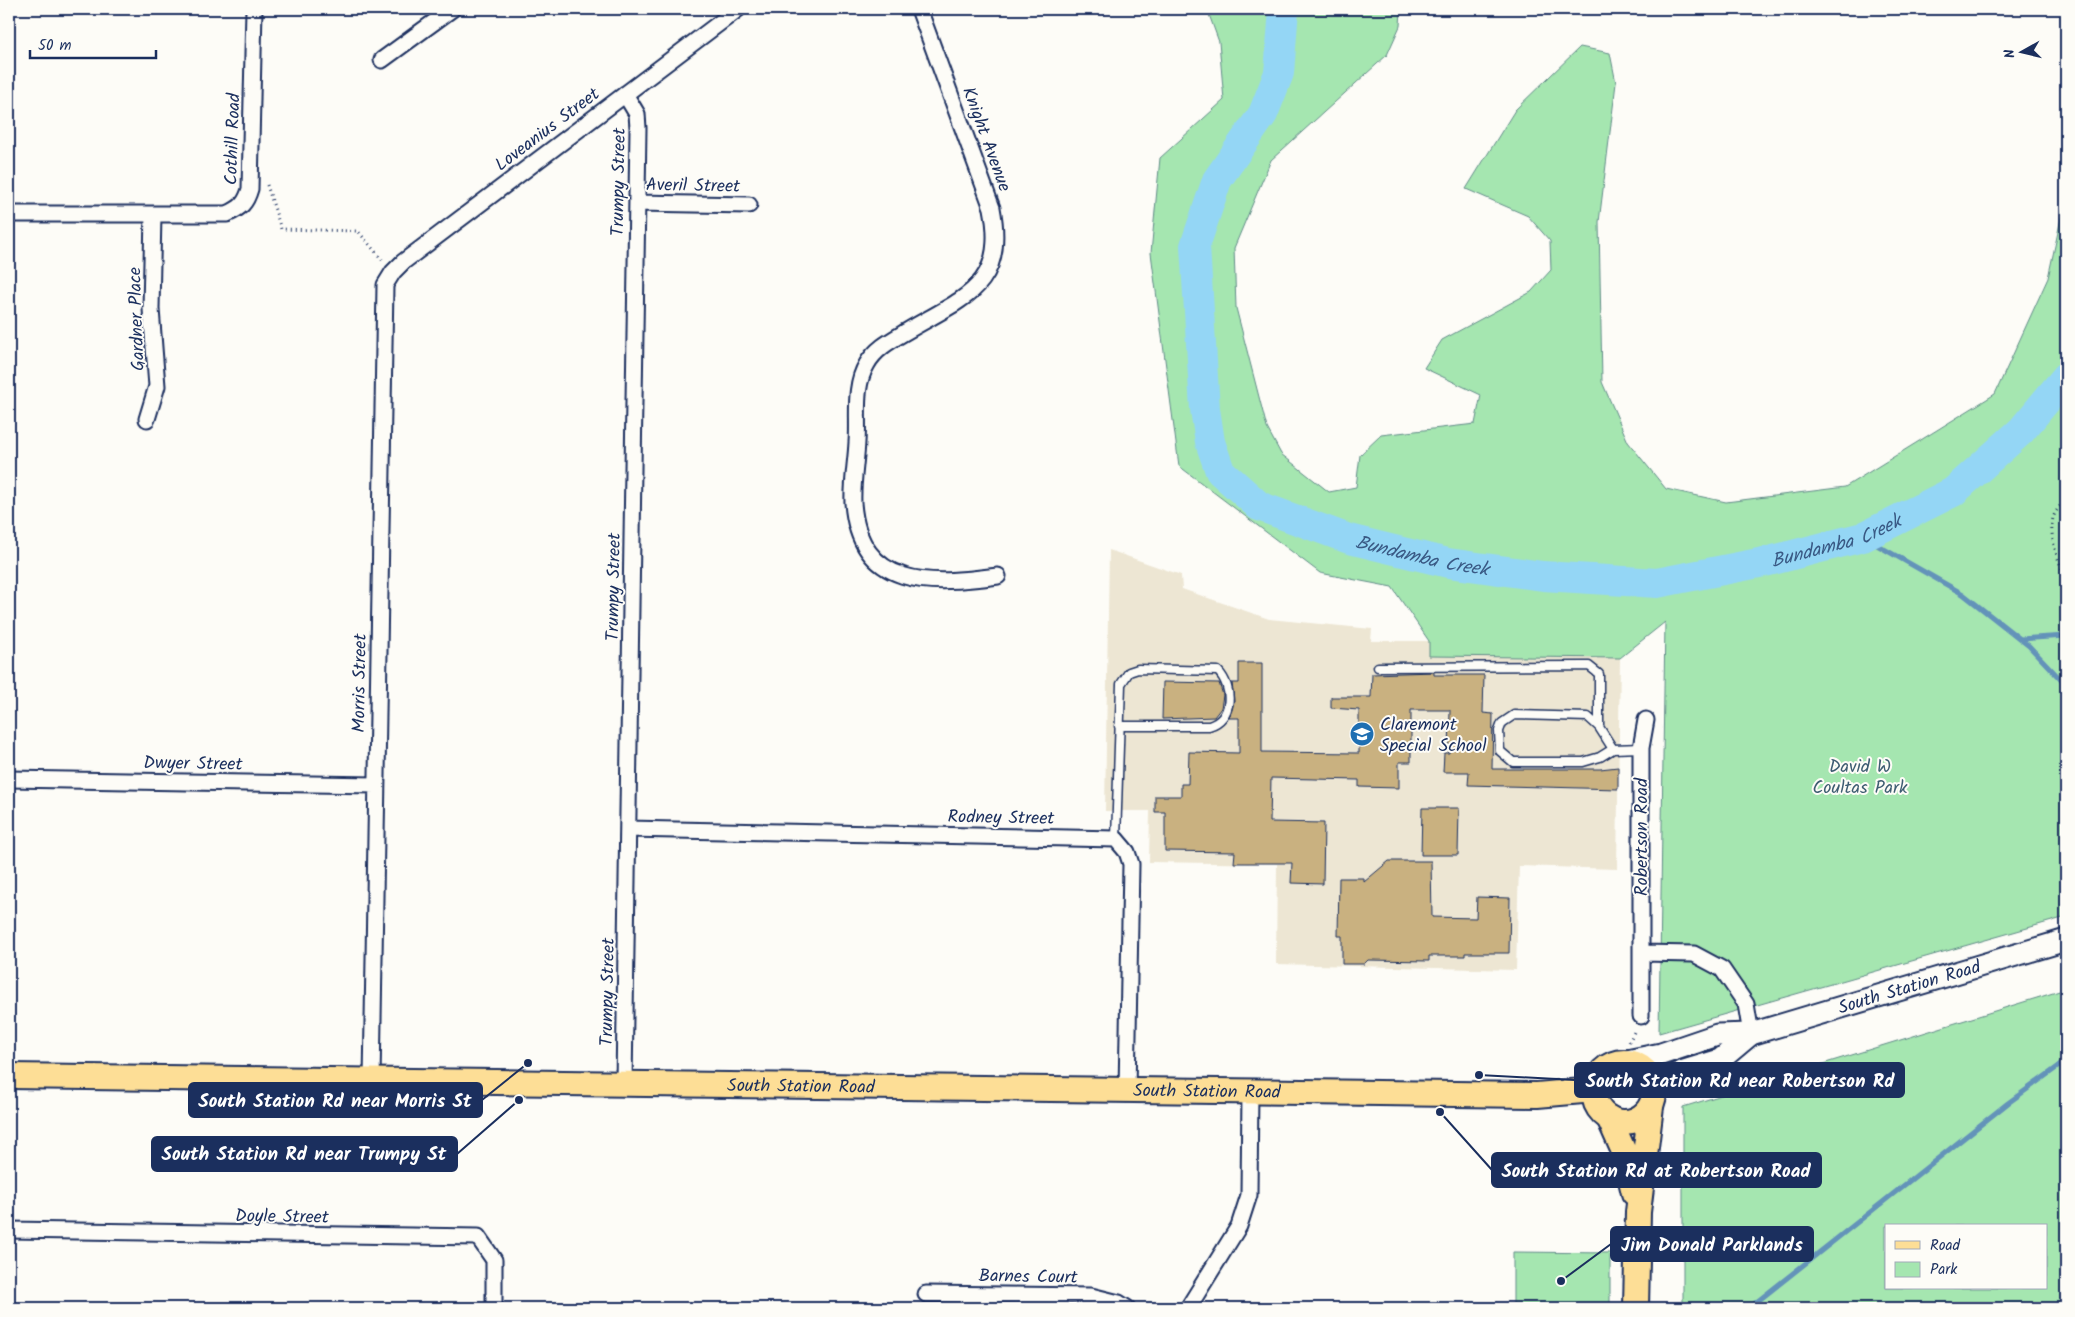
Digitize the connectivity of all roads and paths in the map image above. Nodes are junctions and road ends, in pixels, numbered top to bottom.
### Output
1 (254, 9) edge
2 (452, 9) edge
3 (738, 9) edge
4 (920, 9) edge
5 (382, 60) dead end
6 (625, 94) junction
7 (266, 177) dead end
8 (636, 203) junction
9 (749, 205) dead end
10 (9, 214) edge
11 (152, 215) junction
12 (389, 278) junction
13 (147, 419) dead end
14 (2066, 498) edge
15 (998, 576) dead end
16 (2066, 581) edge
17 (1378, 667) dead end
18 (1646, 720) dead end
19 (1119, 726) junction
20 (1599, 727) junction
21 (1641, 748) junction
22 (1613, 749) junction
23 (9, 779) edge
24 (376, 785) junction
25 (628, 829) junction
26 (1116, 839) junction
27 (2066, 940) edge
28 (1641, 953) junction
29 (1641, 1016) dead end
30 (1751, 1034) junction
31 (1622, 1062) junction
32 (9, 1076) edge
33 (372, 1081) junction
34 (624, 1084) junction
35 (1594, 1090) junction
36 (1127, 1091) junction
37 (1250, 1091) junction
38 (1652, 1096) junction
39 (1609, 1118) junction
40 (1638, 1212) junction
41 (9, 1230) edge
42 (926, 1294) dead end
43 (494, 1308) edge
44 (1127, 1308) edge
45 (1188, 1308) edge
46 (1636, 1308) edge

1 - 11 street, Cothill Road
2 - 5 street
3 - 6 street, Loveanius Street
4 - 15 street, Knight Avenue
6 - 8 street, Trumpy Street
6 - 12 street, Loveanius Street
7 - 12 path
8 - 9 street, Averil Street
8 - 25 street, Trumpy Street
10 - 11 street
11 - 13 street, Gardner Place
12 - 24 street, Morris Street
14 - 16 path
17 - 20 lane
18 - 21 street, Robertson Road
19 - 19 lane
19 - 26 lane
20 - 22 lane
20 - 22 lane
21 - 22 lane
21 - 28 street, Robertson Road
23 - 24 street, Dwyer Street
24 - 33 street, Morris Street
25 - 26 street, Rodney Street
25 - 34 street, Trumpy Street
26 - 36 street
27 - 30 main road, South Station Road
28 - 29 street, Robertson Road
28 - 30 street
30 - 31 main road, South Station Road
30 - 38 main road, South Station Road
31 - 35 main road, South Station Road
31 - 38 main road
32 - 33 main road, South Station Road
33 - 34 main road, South Station Road
34 - 36 main road, South Station Road
35 - 37 main road, South Station Road
35 - 39 main road
36 - 37 main road, South Station Road
37 - 45 street
38 - 39 main road, South Station Road
38 - 40 main road
39 - 40 main road
40 - 46 main road
41 - 43 street, Doyle Street
42 - 44 street, Barnes Court

